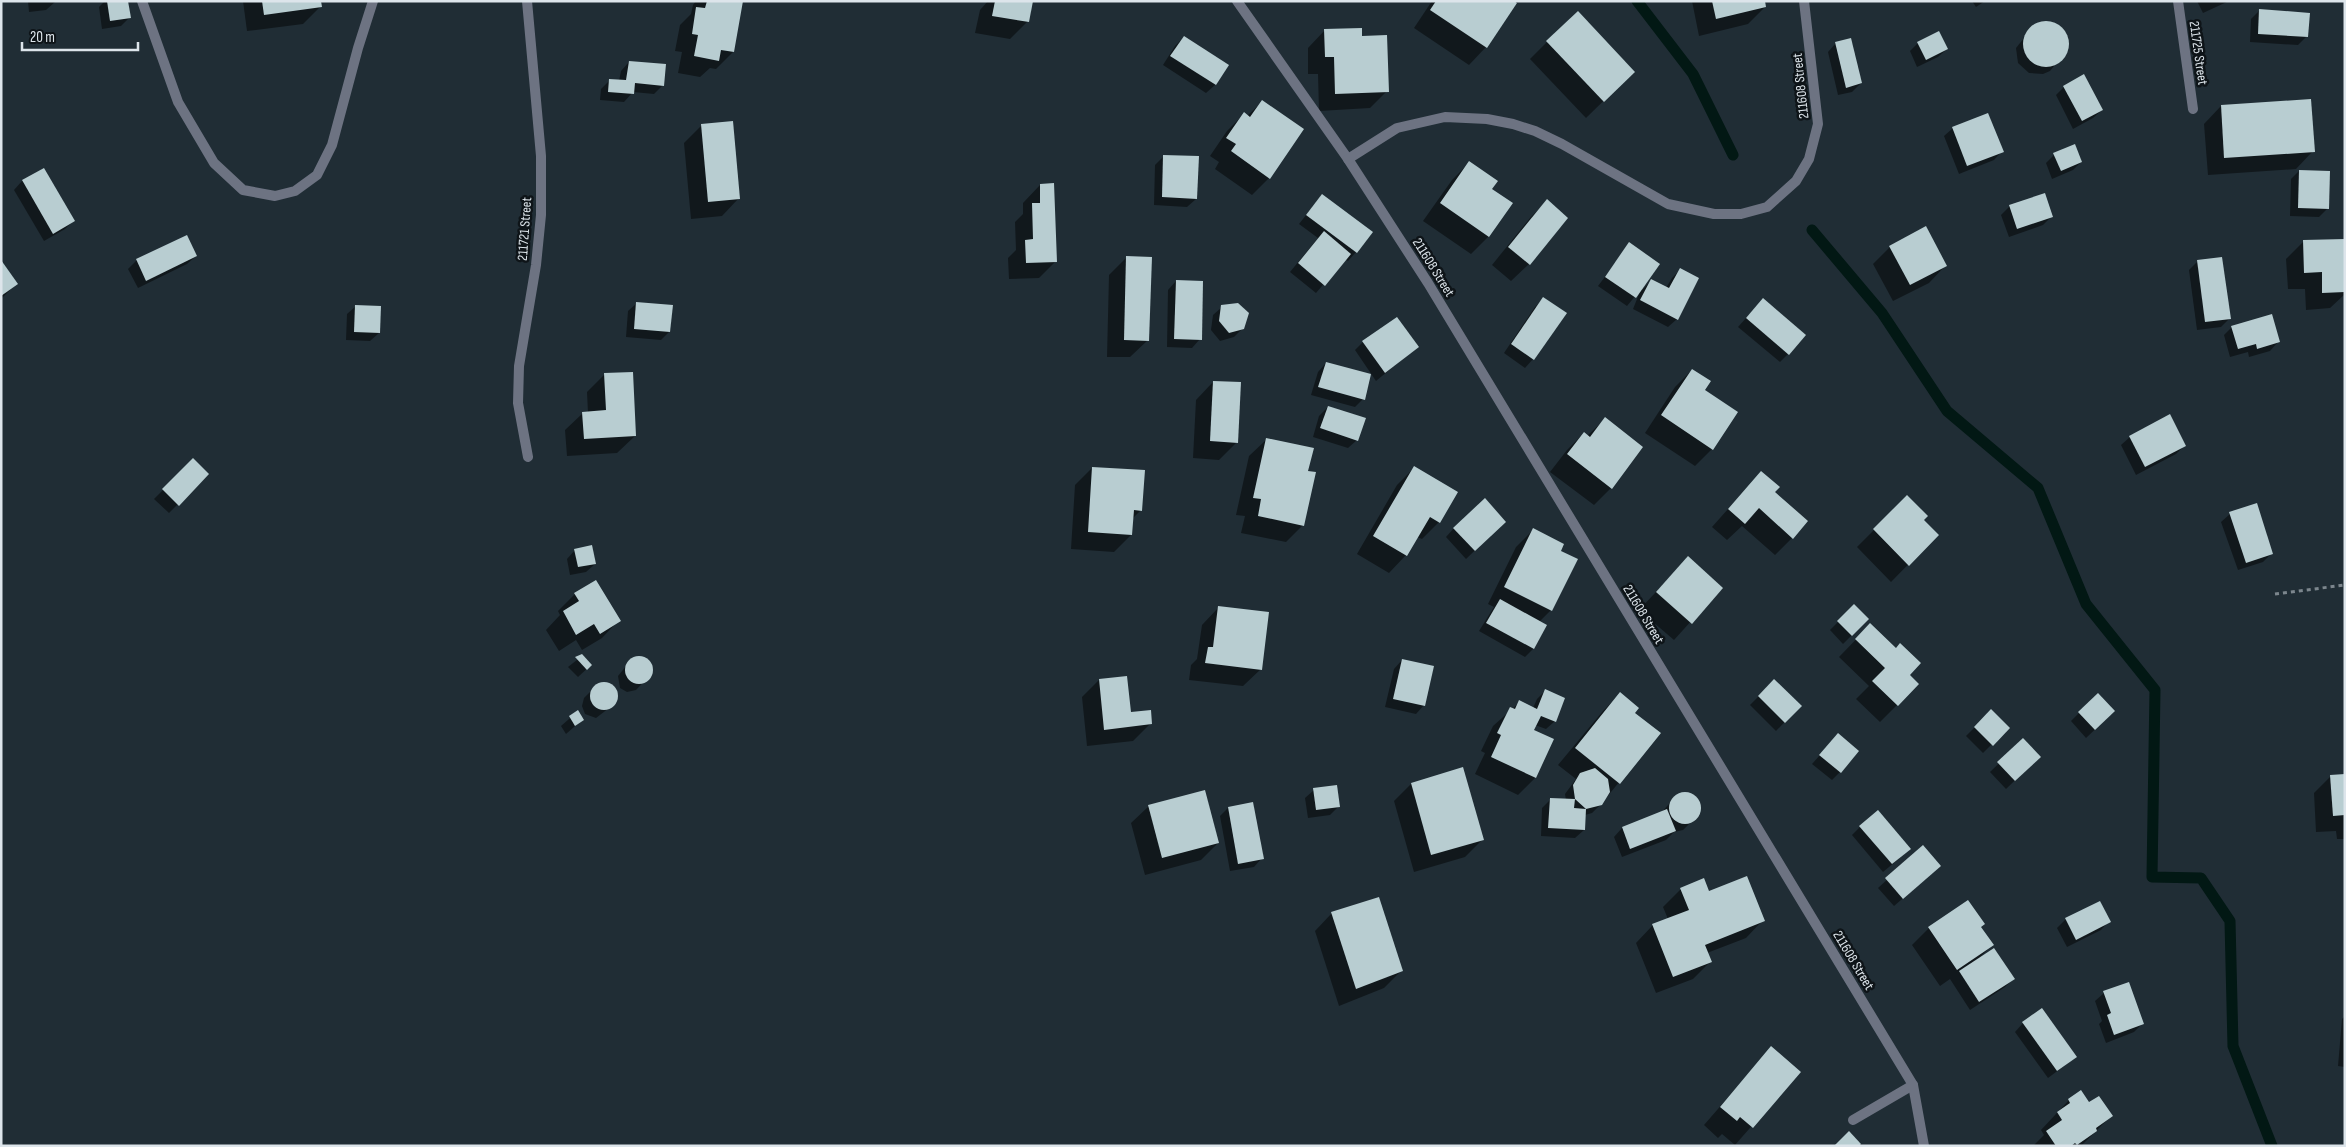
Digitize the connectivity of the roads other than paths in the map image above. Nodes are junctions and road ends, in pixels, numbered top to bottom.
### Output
1 (142, 1) edge
2 (373, 1) edge
3 (527, 1) edge
4 (1237, 1) edge
5 (1804, 1) edge
6 (2178, 1) edge
7 (2193, 109) dead end
8 (1348, 160) junction
9 (528, 457) dead end
10 (1913, 1085) junction
11 (1853, 1120) dead end
12 (1924, 1146) edge

1 - 2 street
3 - 9 street, 211721 Street
4 - 8 street, 211608 Street
5 - 8 street, 211608 Street
6 - 7 street, 211725 Street
8 - 10 street, 211608 Street
10 - 11 street
10 - 12 street, 211608 Street

